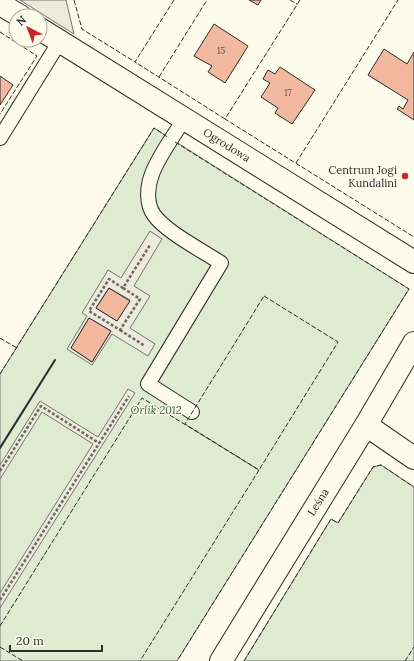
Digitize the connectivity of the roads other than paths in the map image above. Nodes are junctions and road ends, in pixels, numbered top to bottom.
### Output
1 (48, 33) edge
2 (60, 41) junction
3 (184, 119) junction
4 (0, 138) edge
5 (414, 262) edge
6 (414, 343) edge
7 (192, 412) dead end
8 (366, 425) junction
9 (414, 458) edge
10 (221, 661) edge

1 - 2 street, Ogrodowa
2 - 3 street, Ogrodowa
2 - 4 lane
3 - 5 street, Ogrodowa
3 - 7 lane
6 - 8 street, Leśna
8 - 9 street
8 - 10 street, Leśna

